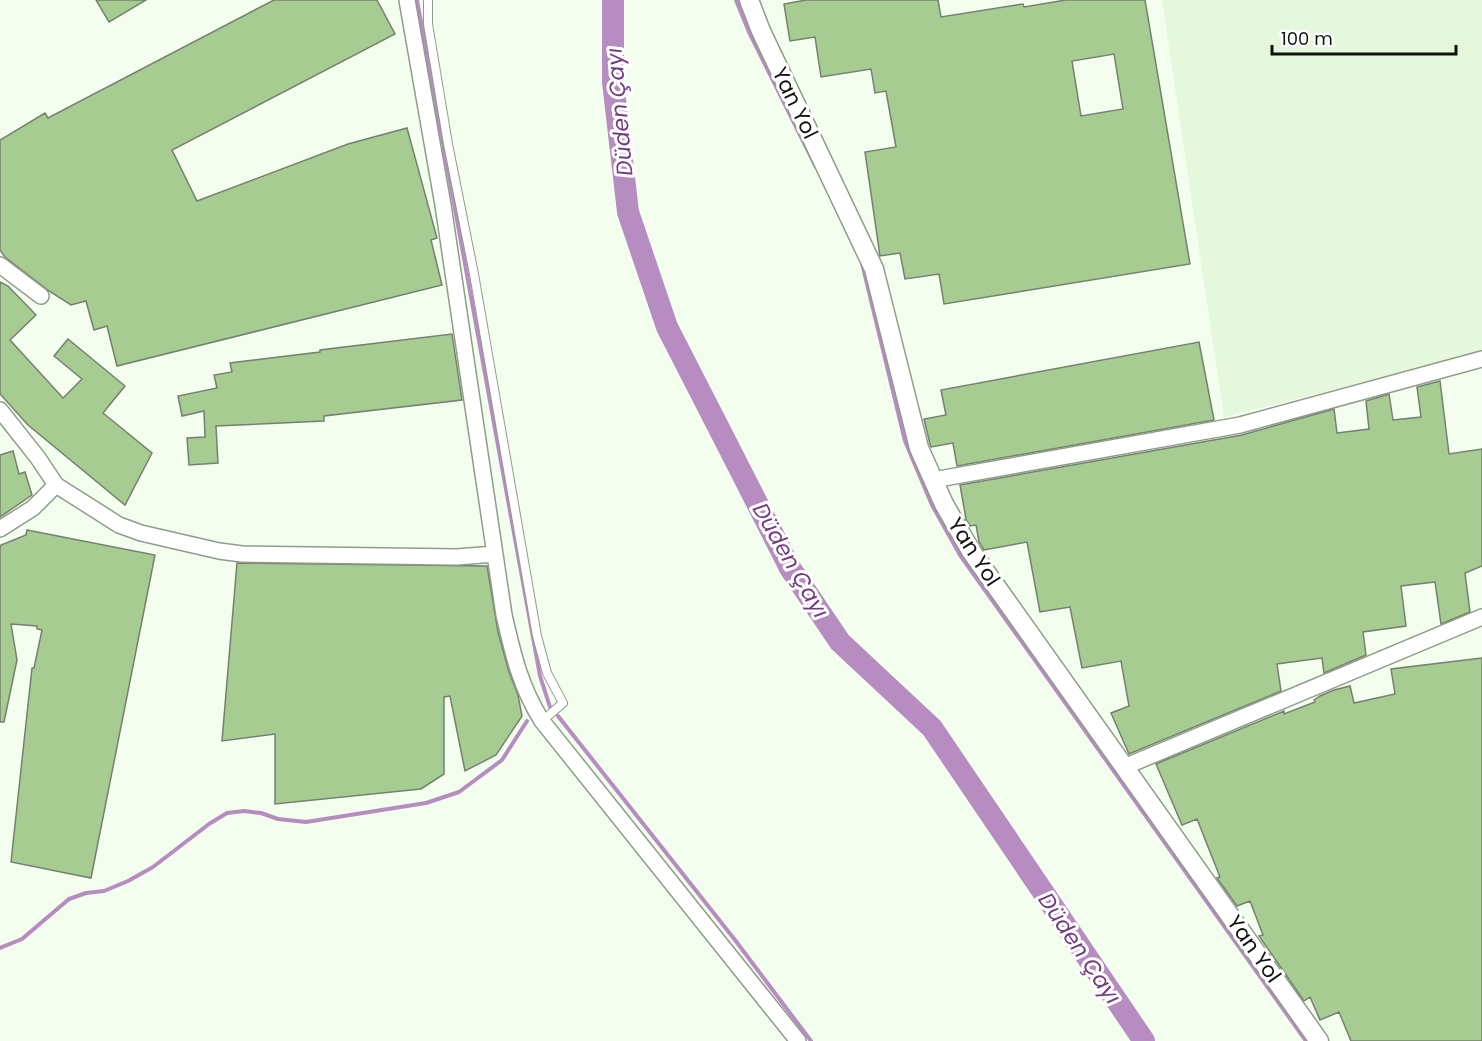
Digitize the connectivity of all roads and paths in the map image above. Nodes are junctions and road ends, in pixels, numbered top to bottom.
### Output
1 (407, 0) edge
2 (428, 0) edge
3 (749, 0) edge
4 (432, 93) junction
5 (0, 265) edge
6 (41, 296) dead end
7 (1482, 359) edge
8 (0, 410) edge
9 (933, 480) junction
10 (56, 485) junction
11 (0, 529) edge
12 (495, 554) junction
13 (1482, 617) edge
14 (542, 721) junction
15 (1124, 767) junction
16 (798, 1041) edge
17 (1319, 1041) edge

1 - 4 street
2 - 4 lane
3 - 9 street, Yan Yol
4 - 12 street
4 - 14 lane
5 - 6 street
7 - 9 street
8 - 10 street
9 - 15 street, Yan Yol
10 - 11 street
10 - 12 street
12 - 14 street
13 - 15 street
14 - 16 street
15 - 17 street, Yan Yol

